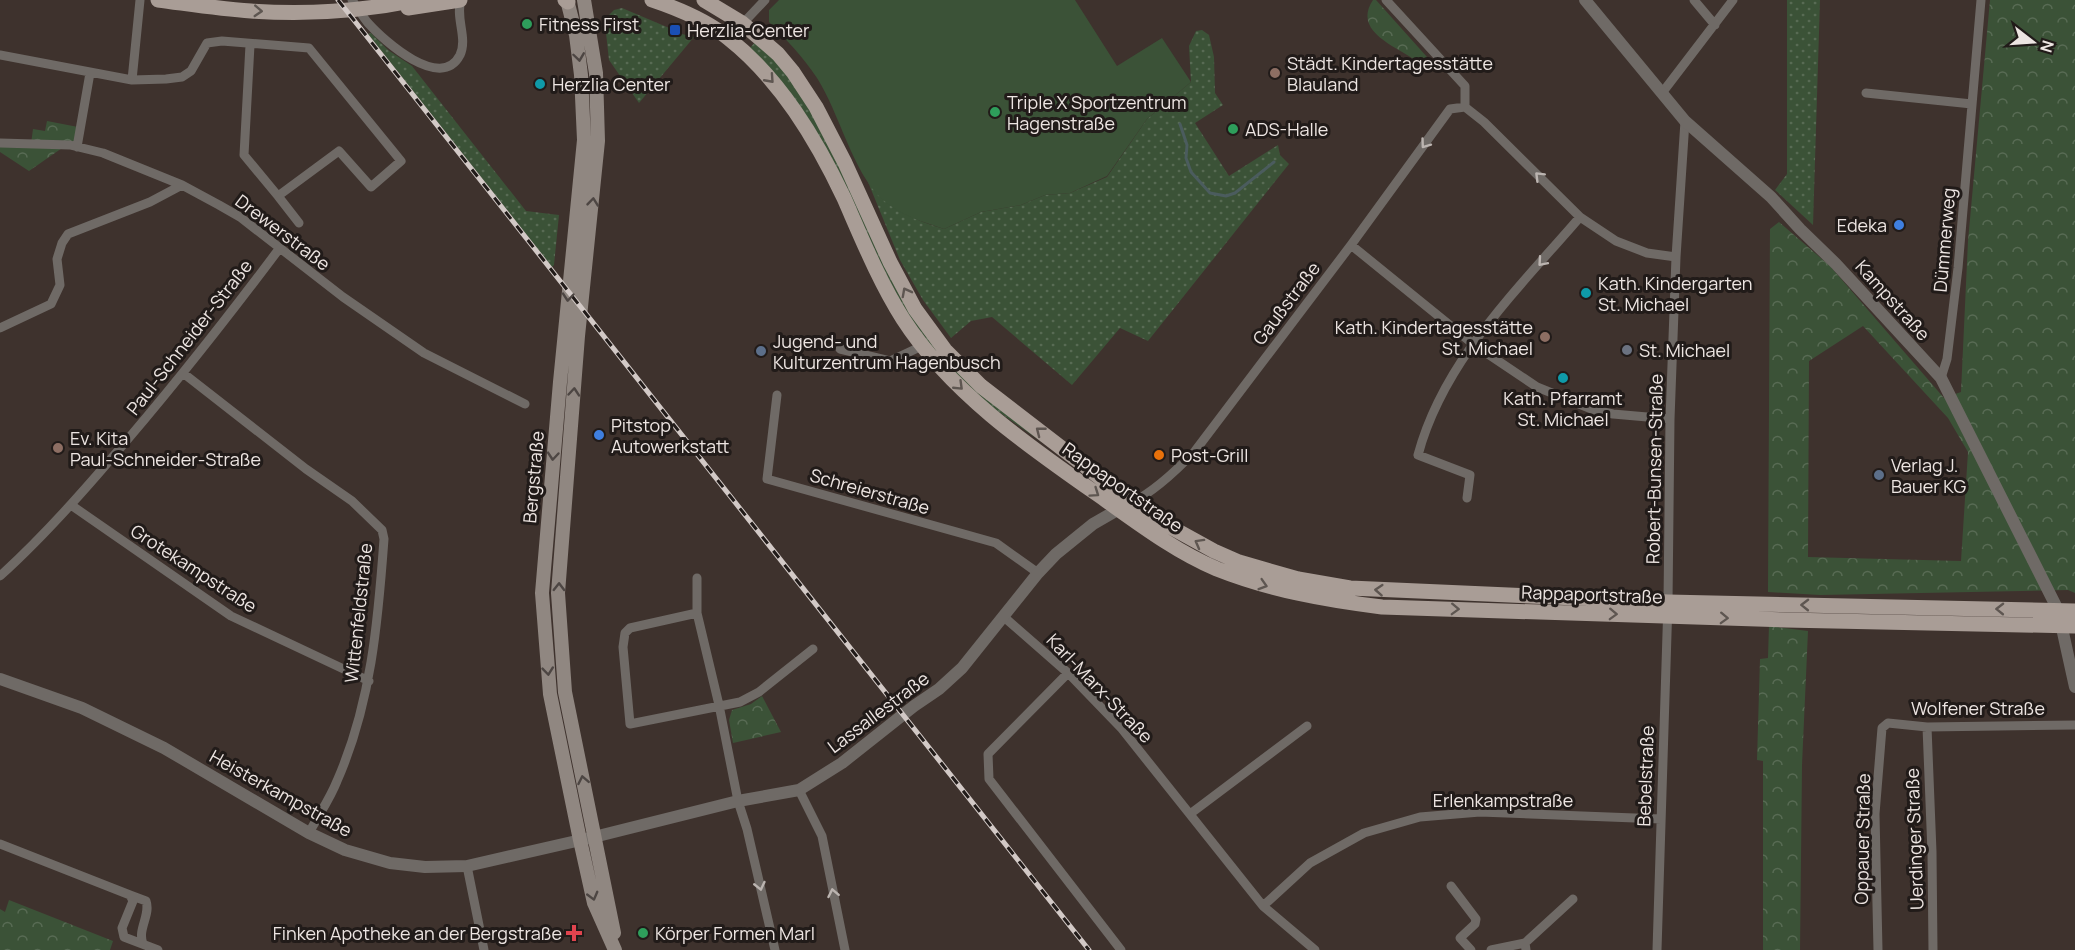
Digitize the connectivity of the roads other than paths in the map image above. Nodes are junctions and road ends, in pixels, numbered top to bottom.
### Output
1 (140, 0) edge
2 (158, 0) edge
3 (352, 0) edge
4 (417, 0) edge
5 (461, 0) edge
6 (584, 0) edge
7 (652, 0) edge
8 (704, 0) edge
9 (765, 0) edge
10 (1386, 0) edge
11 (1585, 0) edge
12 (1694, 0) edge
13 (1733, 0) edge
14 (1981, 0) edge
15 (567, 1) edge
16 (378, 8) junction
17 (742, 23) junction
18 (1715, 25) junction
19 (729, 38) junction
20 (250, 45) junction
21 (0, 55) edge
22 (90, 73) junction
23 (132, 80) junction
24 (1662, 93) junction
25 (1866, 93) dead end
26 (1972, 104) junction
27 (1465, 107) junction
28 (1685, 121) junction
29 (0, 143) edge
30 (77, 147) junction
31 (182, 185) junction
32 (278, 196) junction
33 (1580, 217) junction
34 (299, 223) dead end
35 (1351, 245) junction
36 (279, 249) junction
37 (1676, 257) junction
38 (0, 328) edge
39 (571, 336) junction
40 (1473, 344) junction
41 (922, 346) junction
42 (840, 349) dead end
43 (183, 374) junction
44 (1941, 378) junction
45 (777, 395) dead end
46 (525, 404) dead end
47 (1670, 419) junction
48 (1467, 498) dead end
49 (72, 505) junction
50 (1126, 506) junction
51 (1038, 573) junction
52 (0, 576) edge
53 (697, 578) dead end
54 (1667, 609) junction
55 (2058, 610) junction
56 (2075, 610) edge
57 (697, 614) junction
58 (1005, 617) junction
59 (2068, 626) edge
60 (813, 649) dead end
61 (1068, 673) junction
62 (0, 679) edge
63 (369, 681) junction
64 (2075, 687) edge
65 (719, 705) junction
66 (2075, 725) edge
67 (1307, 726) dead end
68 (1927, 727) junction
69 (1882, 728) joint
70 (799, 790) junction
71 (738, 801) junction
72 (1190, 814) junction
73 (1661, 819) junction
74 (309, 833) junction
75 (594, 837) junction
76 (580, 840) junction
77 (0, 844) edge
78 (467, 866) junction
79 (1450, 886) dead end
80 (130, 895) junction
81 (1573, 899) dead end
82 (1263, 906) junction
83 (143, 944) junction
84 (1526, 947) edge
85 (158, 950) edge
86 (484, 950) edge
87 (616, 950) edge
88 (775, 950) edge
89 (844, 950) edge
90 (1122, 950) edge
91 (1315, 950) edge
92 (1471, 950) edge
93 (1491, 950) edge
94 (1657, 950) edge
95 (1878, 950) edge
96 (1933, 950) edge

1 - 23 street
2 -> 16 main road
3 - 5 street
4 - 16 main road
5 - 16 main road
39 -> 6 main road, Bergstraße
7 - 19 main road, Rappaportstraße
8 - 17 main road, Rappaportstraße
9 - 17 street
10 - 27 street
11 - 24 street, Kampstraße
12 - 18 street
13 - 18 street
14 - 26 street, Dümmerweg
15 -> 39 main road, Bergstraße
17 - 19 street
50 -> 17 main road, Rappaportstraße
18 - 24 street
19 -> 41 main road, Rappaportstraße
20 - 23 street
20 - 32 street
20 - 32 street
21 - 22 street
22 - 23 street
22 - 30 street
24 - 28 street, Kampstraße
25 - 26 street
26 - 44 street, Dümmerweg
33 -> 27 street
27 -> 35 street, Gaußstraße
28 - 37 street, Robert-Bunsen-Straße
28 - 44 street, Kampstraße
29 - 30 street, Drewerstraße
30 - 31 street, Drewerstraße
31 - 36 street, Drewerstraße
31 - 38 street
32 - 34 street
33 - 37 street
33 -> 40 street
35 - 40 street
35 - 50 street, Gaußstraße
36 - 43 street, Paul-Schneider-Straße
36 - 46 street, Drewerstraße
37 - 47 street, Robert-Bunsen-Straße
75 -> 39 main road, Bergstraße
39 -> 76 main road, Bergstraße
40 - 47 street
40 - 48 street
41 - 42 street
41 -> 50 main road, Rappaportstraße
43 - 49 street, Paul-Schneider-Straße
43 - 63 street, Wittenfeldstraße
44 - 55 street, Kampstraße
45 - 51 street, Schreierstraße
47 - 54 street, Robert-Bunsen-Straße
49 - 52 street, Paul-Schneider-Straße
49 - 63 street, Grotekampstraße
50 - 51 street, Lassallestraße
50 - 54 main road, Rappaportstraße
51 - 58 street, Lassallestraße
53 - 57 street
55 -> 54 main road, Rappaportstraße
54 -> 59 main road, Rappaportstraße
54 - 73 street, Bebelstraße
55 - 56 main road, Rappaportstraße
55 - 59 street, Kampstraße
57 - 65 street
57 - 65 street
58 - 61 street, Karl-Marx-Straße
58 - 70 street, Lassallestraße
59 - 64 street, Kampstraße
60 - 65 street
61 - 72 street, Karl-Marx-Straße
61 - 90 street
62 - 74 street, Heisterkampstraße
63 - 74 street, Wittenfeldstraße
65 - 71 street
66 - 68 street, Wolfener Straße
67 - 72 street
68 - 69 street, Wolfener Straße
68 - 96 street, Uerdinger Straße
69 - 95 street, Oppauer Straße
70 - 71 street, Lassallestraße
89 -> 70 street
71 - 75 street, Lassallestraße
71 -> 88 street
72 - 82 street, Karl-Marx-Straße
73 - 82 street, Erlenkampstraße
73 - 94 street, Bebelstraße
74 - 78 street, Heisterkampstraße
75 - 76 street, Heisterkampstraße
75 - 87 main road, Bergstraße
76 - 78 street, Heisterkampstraße
76 -> 87 main road, Bergstraße
77 - 80 street
78 - 86 street
79 - 92 street
80 - 83 street
80 - 83 street
81 - 84 street
82 - 91 street, Karl-Marx-Straße
83 - 85 street
84 - 93 street

